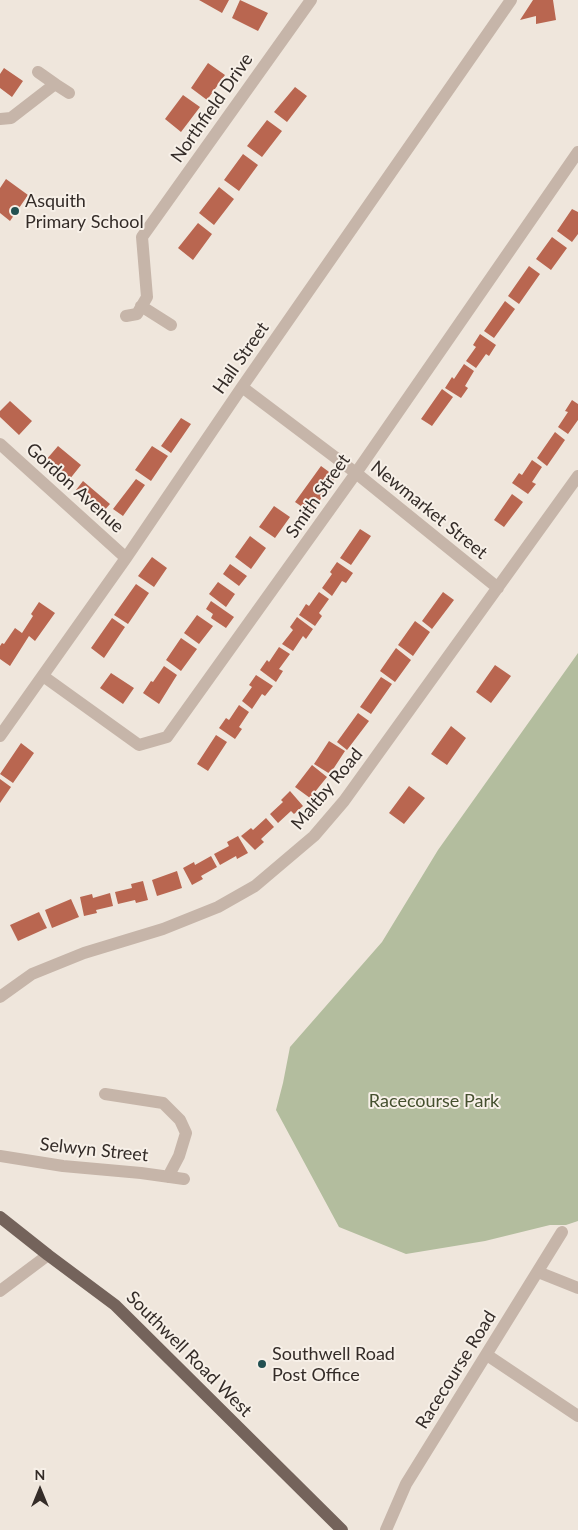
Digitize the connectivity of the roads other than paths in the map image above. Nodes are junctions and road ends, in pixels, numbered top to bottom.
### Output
1 (311, 0) edge
2 (511, 0) edge
3 (38, 72) dead end
4 (55, 84) junction
5 (69, 93) dead end
6 (0, 119) edge
7 (578, 152) edge
8 (141, 306) junction
9 (126, 316) dead end
10 (171, 325) dead end
11 (242, 387) junction
12 (0, 444) edge
13 (356, 473) junction
14 (578, 476) edge
15 (126, 558) junction
16 (498, 588) junction
17 (43, 676) junction
18 (0, 736) edge
19 (0, 997) edge
20 (105, 1094) dead end
21 (0, 1156) edge
22 (168, 1176) junction
23 (184, 1179) dead end
24 (0, 1217) edge
25 (562, 1232) dead end
26 (48, 1255) junction
27 (538, 1272) junction
28 (578, 1288) edge
29 (0, 1291) edge
30 (487, 1355) junction
31 (578, 1416) edge
32 (342, 1530) edge
33 (386, 1530) edge

1 - 8 street, Northfield Drive
2 - 11 street, Hall Street
3 - 4 street
4 - 5 street
4 - 6 street
7 - 13 street, Smith Street
8 - 9 street
8 - 10 street
11 - 13 street, Newmarket Street
11 - 15 street, Hall Street
12 - 15 street, Gordon Avenue
13 - 16 street, Newmarket Street
13 - 17 street, Smith Street
14 - 16 street, Maltby Road
15 - 17 street, Hall Street
16 - 19 street, Maltby Road
17 - 18 street, Hall Street
20 - 22 street
21 - 22 street, Selwyn Street
22 - 23 street, Selwyn Street
24 - 26 main road, Southwell Road West
25 - 27 street, Racecourse Road
26 - 29 street
26 - 32 main road, Southwell Road West
27 - 28 street
27 - 30 street, Racecourse Road
30 - 31 street
30 - 33 street, Racecourse Road

